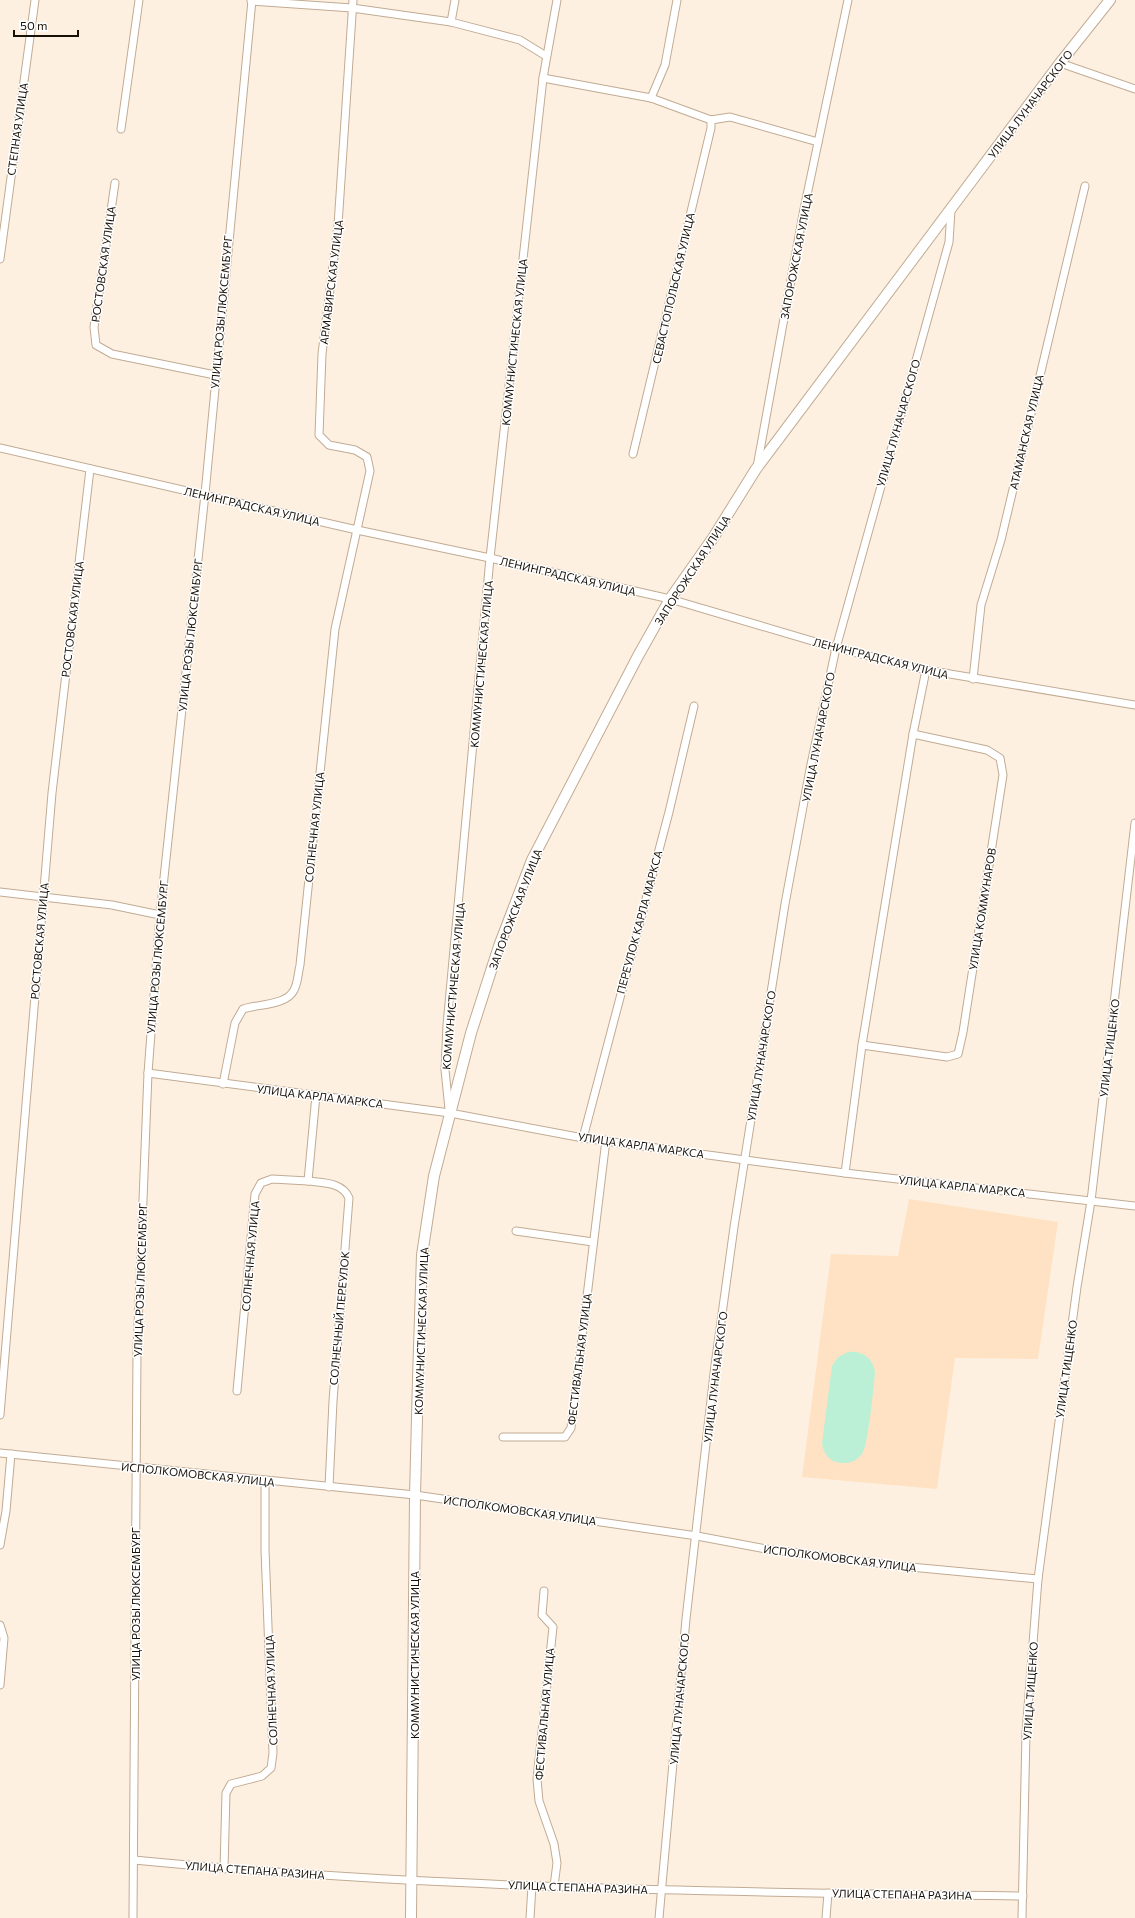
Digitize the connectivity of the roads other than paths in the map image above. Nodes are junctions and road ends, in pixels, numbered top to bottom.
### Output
1 (35, 0) edge
2 (139, 0) edge
3 (353, 0) edge
4 (455, 0) edge
5 (557, 0) edge
6 (677, 0) edge
7 (848, 0) edge
8 (1110, 0) edge
9 (252, 1) edge
10 (352, 8) junction
11 (451, 22) junction
12 (546, 56) junction
13 (1060, 63) junction
14 (543, 78) junction
15 (1135, 89) edge
16 (651, 98) junction
17 (711, 120) junction
18 (121, 129) dead end
19 (818, 142) junction
20 (115, 183) dead end
21 (1085, 186) dead end
22 (951, 210) junction
23 (0, 259) edge
24 (216, 375) junction
25 (0, 448) edge
26 (633, 454) dead end
27 (90, 469) junction
28 (756, 469) junction
29 (205, 494) junction
30 (357, 530) junction
31 (490, 558) junction
32 (670, 599) junction
33 (836, 648) junction
34 (926, 670) junction
35 (973, 679) junction
36 (1135, 705) edge
37 (694, 706) dead end
38 (913, 734) junction
39 (1135, 823) edge
40 (0, 892) edge
41 (43, 898) junction
42 (160, 915) junction
43 (862, 1045) junction
44 (148, 1073) junction
45 (223, 1084) junction
46 (316, 1095) junction
47 (450, 1113) junction
48 (583, 1138) junction
49 (606, 1140) junction
50 (745, 1160) junction
51 (845, 1173) junction
52 (308, 1181) junction
53 (1091, 1201) junction
54 (1135, 1206) edge
55 (516, 1231) dead end
56 (593, 1242) junction
57 (237, 1391) dead end
58 (0, 1415) edge
59 (503, 1437) dead end
60 (0, 1453) edge
61 (11, 1454) junction
62 (135, 1467) junction
63 (265, 1481) junction
64 (329, 1487) junction
65 (415, 1495) junction
66 (697, 1536) junction
67 (0, 1545) edge
68 (1038, 1579) junction
69 (544, 1591) dead end
70 (0, 1625) edge
71 (0, 1685) edge
72 (134, 1860) junction
73 (224, 1869) junction
74 (412, 1881) junction
75 (532, 1886) junction
76 (554, 1886) junction
77 (662, 1890) junction
78 (828, 1893) junction
79 (1023, 1896) junction
80 (133, 1918) edge
81 (411, 1918) edge
82 (530, 1918) edge
83 (659, 1918) edge
84 (826, 1918) edge
85 (1022, 1918) edge

1 - 23 street, СТЕПНАЯ УЛИЦА
2 - 18 street
3 - 10 street, АРМАВИРСКАЯ УЛИЦА
4 - 11 street
5 - 12 street, КОММУНИСТИЧЕСКАЯ УЛИЦА
6 - 16 street
7 - 19 street, ЗАПОРОЖСКАЯ УЛИЦА
8 - 13 main road, УЛИЦА ЛУНАЧАРСКОГО
9 - 10 street
9 - 24 street, УЛИЦА РОЗЫ ЛЮКСЕМБУРГ
10 - 11 street
10 - 30 street, АРМАВИРСКАЯ УЛИЦА
11 - 12 street
12 - 14 street, КОММУНИСТИЧЕСКАЯ УЛИЦА
13 - 15 street
13 - 22 main road, УЛИЦА ЛУНАЧАРСКОГО
14 - 16 street
14 - 31 street, КОММУНИСТИЧЕСКАЯ УЛИЦА
16 - 17 street
17 - 19 street
17 - 26 street, СЕВАСТОПОЛЬСКАЯ УЛИЦА
19 - 28 street, ЗАПОРОЖСКАЯ УЛИЦА
20 - 24 street, РОСТОВСКАЯ УЛИЦА
21 - 35 street, АТАМАНСКАЯ УЛИЦА
22 - 28 main road, УЛИЦА ЛУНАЧАРСКОГО
22 - 33 street, УЛИЦА ЛУНАЧАРСКОГО
24 - 29 street, УЛИЦА РОЗЫ ЛЮКСЕМБУРГ
25 - 27 street, ЛЕНИНГРАДСКАЯ УЛИЦА
27 - 29 street, ЛЕНИНГРАДСКАЯ УЛИЦА
27 - 41 street, РОСТОВСКАЯ УЛИЦА
28 - 32 main road, ЗАПОРОЖСКАЯ УЛИЦА
29 - 30 street, ЛЕНИНГРАДСКАЯ УЛИЦА
29 - 42 street, УЛИЦА РОЗЫ ЛЮКСЕМБУРГ
30 - 31 street, ЛЕНИНГРАДСКАЯ УЛИЦА
30 - 45 street, СОЛНЕЧНАЯ УЛИЦА
31 - 32 street, ЛЕНИНГРАДСКАЯ УЛИЦА
31 - 47 street, КОММУНИСТИЧЕСКАЯ УЛИЦА
32 - 33 street, ЛЕНИНГРАДСКАЯ УЛИЦА
32 - 47 main road, ЗАПОРОЖСКАЯ УЛИЦА
33 - 34 street, ЛЕНИНГРАДСКАЯ УЛИЦА
33 - 50 street, УЛИЦА ЛУНАЧАРСКОГО
34 - 35 street, ЛЕНИНГРАДСКАЯ УЛИЦА
34 - 38 street
35 - 36 street, ЛЕНИНГРАДСКАЯ УЛИЦА
37 - 48 street, ПЕРЕУЛОК КАРЛА МАРКСА
38 - 43 street
38 - 43 street, УЛИЦА КОММУНАРОВ
39 - 53 street, УЛИЦА ТИЩЕНКО
40 - 41 street
41 - 42 street
41 - 58 street, РОСТОВСКАЯ УЛИЦА
42 - 44 street, УЛИЦА РОЗЫ ЛЮКСЕМБУРГ
43 - 51 street
44 - 45 street, УЛИЦА КАРЛА МАРКСА
44 - 62 street, УЛИЦА РОЗЫ ЛЮКСЕМБУРГ
45 - 46 street, УЛИЦА КАРЛА МАРКСА
46 - 47 street, УЛИЦА КАРЛА МАРКСА
46 - 52 street
47 - 48 street, УЛИЦА КАРЛА МАРКСА
47 - 65 main road, КОММУНИСТИЧЕСКАЯ УЛИЦА
48 - 49 street, УЛИЦА КАРЛА МАРКСА
49 - 50 street, УЛИЦА КАРЛА МАРКСА
49 - 56 street, ФЕСТИВАЛЬНАЯ УЛИЦА
50 - 51 street, УЛИЦА КАРЛА МАРКСА
50 - 66 street, УЛИЦА ЛУНАЧАРСКОГО
51 - 53 street, УЛИЦА КАРЛА МАРКСА
52 - 57 street, СОЛНЕЧНАЯ УЛИЦА
52 - 64 street, СОЛНЕЧНЫЙ ПЕРЕУЛОК
53 - 54 street, УЛИЦА КАРЛА МАРКСА
53 - 68 street, УЛИЦА ТИЩЕНКО
55 - 56 street
56 - 59 street, ФЕСТИВАЛЬНАЯ УЛИЦА
60 - 61 street, ИСПОЛКОМОВСКАЯ УЛИЦА
61 - 62 street, ИСПОЛКОМОВСКАЯ УЛИЦА
61 - 67 street
62 - 63 street, ИСПОЛКОМОВСКАЯ УЛИЦА
62 - 72 street, УЛИЦА РОЗЫ ЛЮКСЕМБУРГ
63 - 64 street, ИСПОЛКОМОВСКАЯ УЛИЦА
63 - 73 street, СОЛНЕЧНАЯ УЛИЦА
64 - 65 street, ИСПОЛКОМОВСКАЯ УЛИЦА
65 - 66 street, ИСПОЛКОМОВСКАЯ УЛИЦА
65 - 74 main road, КОММУНИСТИЧЕСКАЯ УЛИЦА
66 - 68 street, ИСПОЛКОМОВСКАЯ УЛИЦА
66 - 77 street, УЛИЦА ЛУНАЧАРСКОГО
68 - 79 street, УЛИЦА ТИЩЕНКО
69 - 76 street, ФЕСТИВАЛЬНАЯ УЛИЦА
70 - 71 street
72 - 73 street, УЛИЦА СТЕПАНА РАЗИНА
72 - 80 street, УЛИЦА РОЗЫ ЛЮКСЕМБУРГ
73 - 74 street, УЛИЦА СТЕПАНА РАЗИНА
74 - 75 street, УЛИЦА СТЕПАНА РАЗИНА
74 - 81 main road, КОММУНИСТИЧЕСКАЯ УЛИЦА
75 - 76 street, УЛИЦА СТЕПАНА РАЗИНА
75 - 82 street
76 - 77 street, УЛИЦА СТЕПАНА РАЗИНА
77 - 78 street, УЛИЦА СТЕПАНА РАЗИНА
77 - 83 street, УЛИЦА ЛУНАЧАРСКОГО
78 - 79 street, УЛИЦА СТЕПАНА РАЗИНА
78 - 84 street
79 - 85 street, УЛИЦА ТИЩЕНКО

